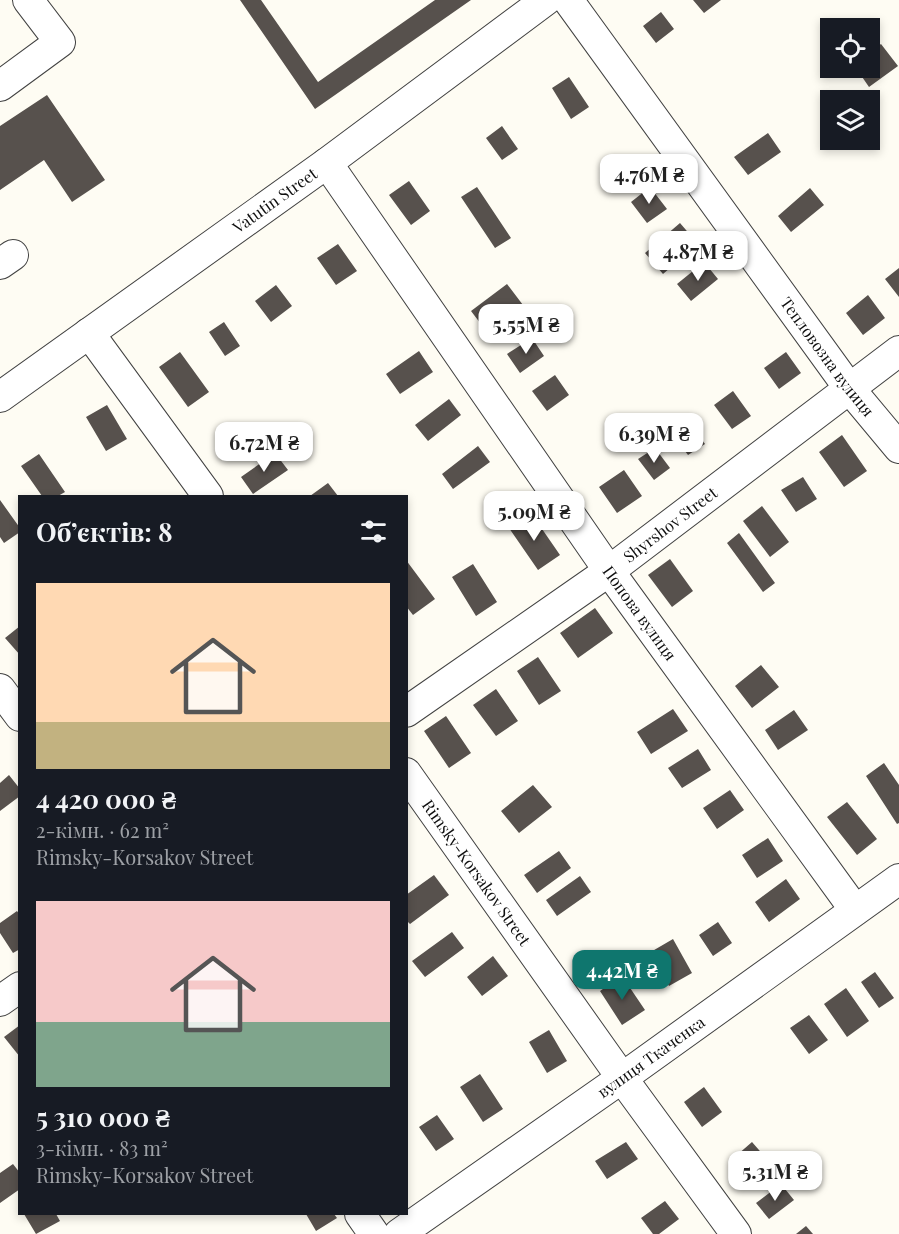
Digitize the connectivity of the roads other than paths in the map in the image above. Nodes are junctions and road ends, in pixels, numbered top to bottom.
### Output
1 (28, 0) edge
2 (546, 0) edge
3 (568, 0) edge
4 (0, 86) edge
5 (327, 163) junction
6 (89, 333) junction
7 (899, 351) edge
8 (849, 388) junction
9 (0, 397) edge
10 (899, 448) edge
11 (207, 495) edge
12 (609, 570) junction
13 (0, 689) edge
14 (408, 711) edge
15 (18, 713) edge
16 (408, 775) edge
17 (899, 879) edge
18 (855, 910) junction
19 (18, 988) edge
20 (0, 1001) edge
21 (622, 1078) junction
22 (361, 1215) edge
23 (374, 1234) edge
24 (399, 1234) edge
25 (736, 1234) edge

1 - 4 street
2 - 5 street, Vatutin Street
3 - 8 street, Тепловозна вулиця
5 - 6 street, Vatutin Street
5 - 12 street, Попова вулиця
6 - 9 street, Vatutin Street
6 - 11 street
7 - 8 street, Shyrshov Street
8 - 10 street, Тепловозна вулиця
8 - 12 street, Shyrshov Street
12 - 14 street, Shyrshov Street
12 - 18 street, Попова вулиця
13 - 15 street
16 - 21 street, Rimsky-Korsakov Street
17 - 18 street, вулиця Ткаченка
18 - 21 street, вулиця Ткаченка
19 - 20 street
21 - 24 street, вулиця Ткаченка
21 - 25 street, Rimsky-Korsakov Street
22 - 23 street

